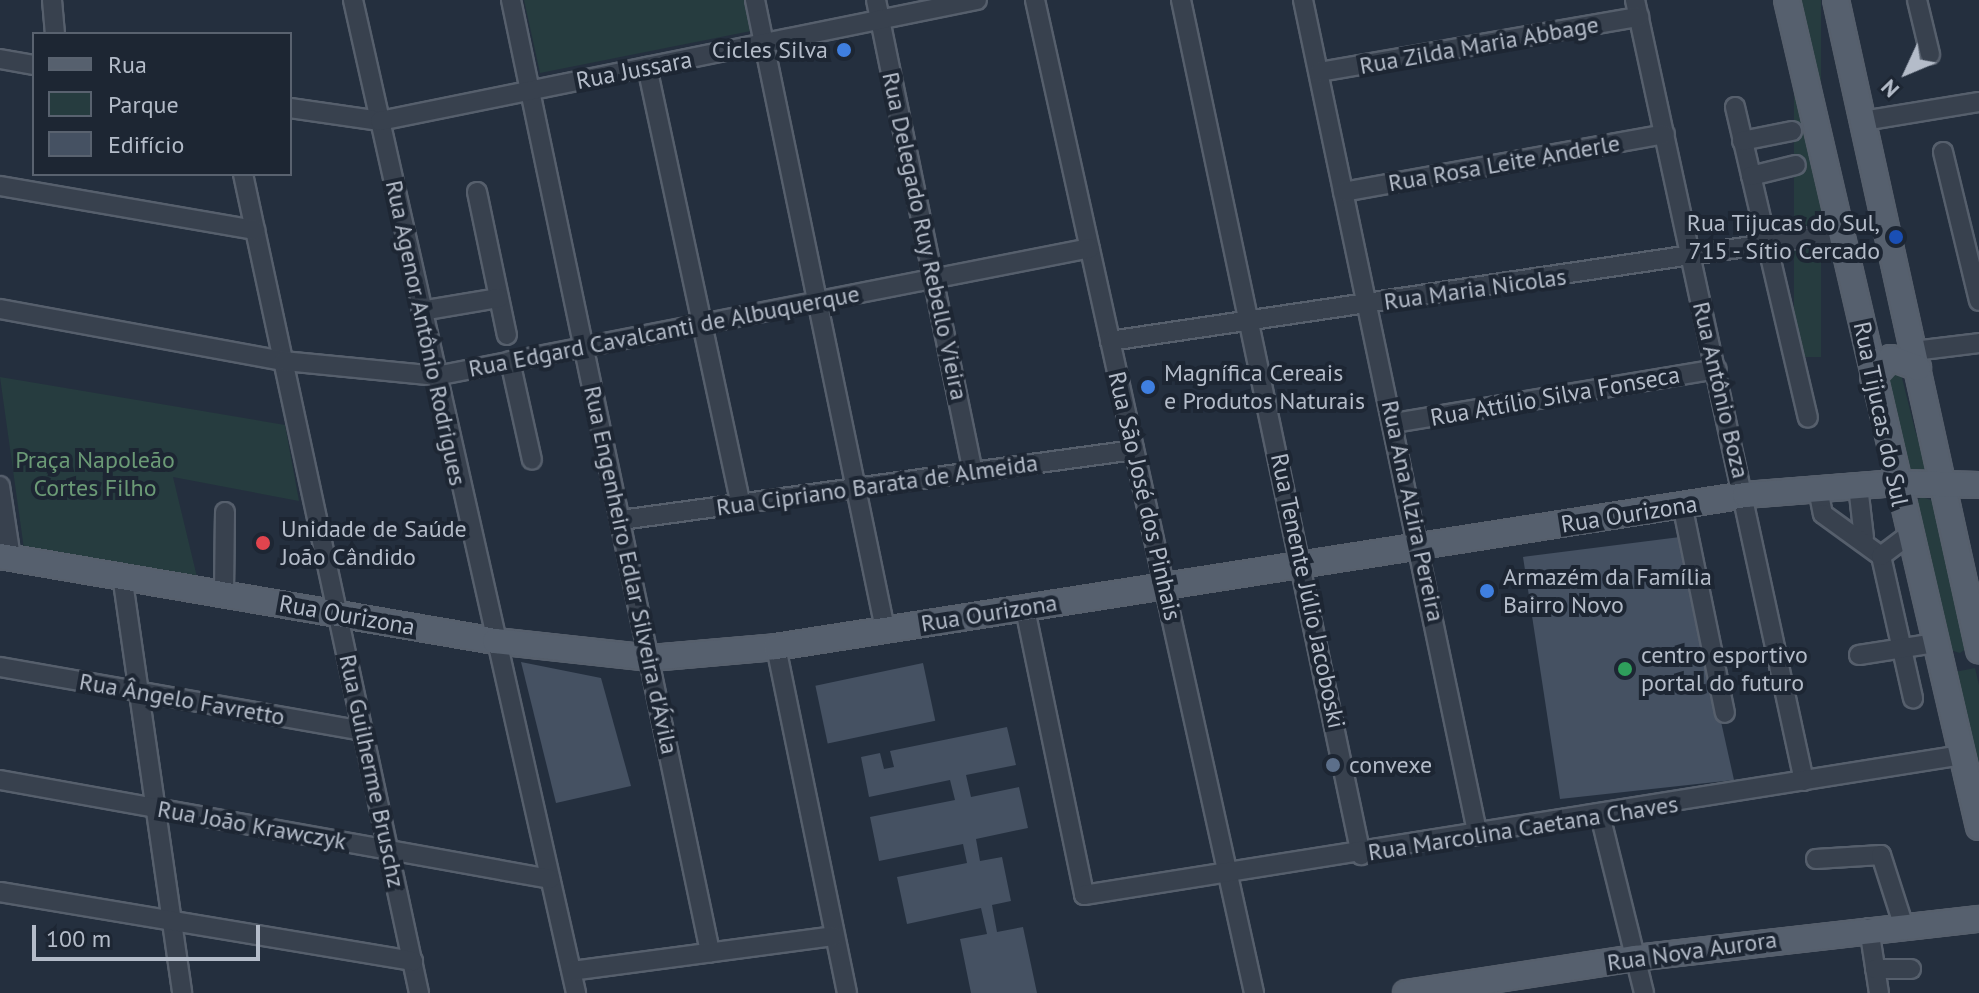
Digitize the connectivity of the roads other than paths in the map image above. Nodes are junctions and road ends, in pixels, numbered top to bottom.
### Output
1 (52, 0) edge
2 (353, 0) edge
3 (511, 0) edge
4 (755, 0) edge
5 (876, 0) edge
6 (977, 0) edge
7 (1035, 0) edge
8 (1181, 0) edge
9 (1303, 0) edge
10 (1787, 0) edge
11 (1836, 0) edge
12 (1917, 0) edge
13 (1637, 9) edge
14 (880, 20) junction
15 (55, 32) edge
16 (763, 44) junction
17 (1930, 54) dead end
18 (0, 59) edge
19 (32, 65) edge
20 (647, 67) junction
21 (1319, 72) junction
22 (531, 91) junction
23 (1979, 102) edge
24 (1735, 107) dead end
25 (292, 108) edge
26 (380, 121) junction
27 (1863, 121) junction
28 (1792, 131) dead end
29 (1665, 134) junction
30 (1742, 141) junction
31 (1943, 152) dead end
32 (1796, 165) dead end
33 (243, 176) edge
34 (1751, 176) junction
35 (0, 186) edge
36 (477, 192) dead end
37 (1343, 192) junction
38 (255, 230) junction
39 (1840, 233) junction
40 (1767, 246) junction
41 (1090, 248) junction
42 (1692, 258) junction
43 (935, 279) junction
44 (499, 298) junction
45 (818, 301) junction
46 (1979, 301) edge
47 (1367, 304) junction
48 (0, 309) edge
49 (421, 311) junction
50 (1250, 319) junction
51 (702, 324) junction
52 (507, 335) dead end
53 (1110, 341) junction
54 (1979, 343) edge
55 (585, 347) junction
56 (1916, 359) junction
57 (284, 361) junction
58 (510, 361) junction
59 (1716, 369) junction
60 (436, 376) junction
61 (1873, 377) junction
62 (1808, 418) dead end
63 (1395, 423) junction
64 (1134, 450) junction
65 (532, 460) dead end
66 (973, 472) junction
67 (1897, 483) junction
68 (1979, 485) edge
69 (0, 486) edge
70 (1858, 486) junction
71 (1943, 486) junction
72 (858, 488) junction
73 (1818, 489) junction
74 (1745, 495) junction
75 (741, 504) junction
76 (1682, 504) junction
77 (225, 512) dead end
78 (621, 520) junction
79 (1908, 536) junction
80 (1864, 538) junction
81 (1422, 549) junction
82 (1881, 556) junction
83 (5, 557) edge
84 (1304, 565) junction
85 (122, 575) junction
86 (1164, 584) junction
87 (224, 593) junction
88 (1973, 600) edge
89 (1025, 609) junction
90 (338, 613) junction
91 (885, 629) junction
92 (495, 641) junction
93 (1903, 645) junction
94 (776, 647) junction
95 (1937, 647) junction
96 (1978, 647) edge
97 (1859, 655) dead end
98 (651, 658) junction
99 (0, 667) edge
100 (138, 691) junction
101 (1913, 698) dead end
102 (1725, 713) dead end
103 (363, 731) junction
104 (1962, 755) junction
105 (0, 780) edge
106 (1804, 781) junction
107 (155, 807) junction
108 (1600, 815) junction
109 (1979, 827) edge
110 (1478, 836) junction
111 (389, 849) junction
112 (1361, 855) junction
113 (1816, 859) dead end
114 (1229, 877) junction
115 (550, 879) junction
116 (0, 892) edge
117 (1979, 919) edge
118 (171, 921) junction
119 (1903, 924) junction
120 (1869, 928) junction
121 (834, 936) junction
122 (710, 952) junction
123 (1635, 958) junction
124 (413, 961) junction
125 (1875, 969) junction
126 (1911, 969) dead end
127 (572, 971) junction
128 (182, 993) edge
129 (419, 993) edge
130 (576, 993) edge
131 (847, 993) edge
132 (1254, 993) edge
133 (1406, 993) edge
134 (1644, 993) edge
135 (1879, 993) edge

1 - 15 street
2 - 26 street, Rua Agenor Antônio Rodrigues
3 - 22 street, Rua Engenheiro Edlar Silveira d'Ávila
4 - 16 street
5 - 14 street, Rua Delegado Ruy Rebello Vieira
6 - 14 street, Rua Jussara
7 - 41 street, Rua São José dos Pinhais
8 - 50 street, Rua Tenente Júlio Jacoboski
9 - 21 street, Rua Ana Alzira Pereira
10 - 39 main road, Rua Tijucas do Sul
11 - 27 main road, Rua Tijucas do Sul
12 - 17 street
13 - 21 street, Rua Zilda Maria Abbage
13 - 29 street, Rua Antônio Boza
14 - 16 street, Rua Jussara
14 - 43 street, Rua Delegado Ruy Rebello Vieira
16 - 20 street, Rua Jussara
16 - 45 street
18 - 19 street
20 - 22 street, Rua Jussara
20 - 51 street
21 - 37 street, Rua Ana Alzira Pereira
22 - 26 street, Rua Jussara
22 - 55 street, Rua Engenheiro Edlar Silveira d'Ávila
23 - 27 street
24 - 30 street
25 - 26 street, Rua Jussara
26 - 49 street, Rua Agenor Antônio Rodrigues
27 - 56 main road, Rua Tijucas do Sul
28 - 30 street
29 - 37 street, Rua Rosa Leite Anderle
29 - 42 street, Rua Antônio Boza
30 - 34 street
31 - 46 street
32 - 34 street
33 - 38 street, Rua Guilherme Bruschz
34 - 40 street
35 - 38 street
36 - 44 street
37 - 47 street, Rua Ana Alzira Pereira
38 - 57 street, Rua Guilherme Bruschz
39 - 40 street, Rua Maria Nicolas
39 - 61 main road, Rua Tijucas do Sul
40 - 42 street, Rua Maria Nicolas
40 - 62 street
41 - 43 street, Rua Edgard Cavalcanti de Albuquerque
41 - 53 street, Rua São José dos Pinhais
42 - 47 street, Rua Maria Nicolas
42 - 59 street, Rua Antônio Boza
43 - 45 street, Rua Edgard Cavalcanti de Albuquerque
43 - 66 street, Rua Delegado Ruy Rebello Vieira
44 - 49 street
44 - 52 street
45 - 51 street, Rua Edgard Cavalcanti de Albuquerque
45 - 72 street
47 - 50 street, Rua Maria Nicolas
47 - 63 street, Rua Ana Alzira Pereira
48 - 57 street, Rua Edgard Cavalcanti de Albuquerque
49 - 60 street, Rua Agenor Antônio Rodrigues
50 - 53 street, Rua Maria Nicolas
50 - 84 street, Rua Tenente Júlio Jacoboski
51 - 55 street, Rua Edgard Cavalcanti de Albuquerque
51 - 75 street
53 - 64 street, Rua São José dos Pinhais
54 - 56 street
55 - 58 street, Rua Edgard Cavalcanti de Albuquerque
55 - 78 street, Rua Engenheiro Edlar Silveira d'Ávila
56 - 61 main road
56 - 71 main road, Rua Tijucas do Sul
57 - 60 street, Rua Edgard Cavalcanti de Albuquerque
57 - 90 street, Rua Guilherme Bruschz
58 - 60 street, Rua Edgard Cavalcanti de Albuquerque
58 - 65 street
59 - 63 street, Rua Attílio Silva Fonseca
59 - 74 street, Rua Antônio Boza
60 - 92 street, Rua Agenor Antônio Rodrigues
61 - 67 main road, Rua Tijucas do Sul
63 - 81 street, Rua Ana Alzira Pereira
64 - 66 street, Rua Cipriano Barata de Almeida
64 - 86 street, Rua São José dos Pinhais
66 - 72 street, Rua Cipriano Barata de Almeida
67 - 70 main road, Rua Ourizona
67 - 71 main road, Rua Ourizona
67 - 79 main road, Rua Tijucas do Sul
68 - 71 main road, Rua Ourizona
69 - 83 street
70 - 73 main road, Rua Ourizona
70 - 80 street
71 - 88 main road, Rua Tijucas do Sul
72 - 75 street, Rua Cipriano Barata de Almeida
72 - 91 street
73 - 74 main road, Rua Ourizona
73 - 80 street
74 - 76 main road, Rua Ourizona
74 - 106 street, Rua Antônio Boza
75 - 78 street, Rua Cipriano Barata de Almeida
76 - 81 main road, Rua Ourizona
76 - 102 street
77 - 87 street
78 - 98 street, Rua Engenheiro Edlar Silveira d'Ávila
79 - 82 street
79 - 95 main road, Rua Tijucas do Sul
80 - 82 street
81 - 84 main road, Rua Ourizona
81 - 110 street, Rua Ana Alzira Pereira
82 - 93 street
83 - 85 main road, Rua Ourizona
84 - 86 main road, Rua Ourizona
84 - 112 street, Rua Tenente Júlio Jacoboski
85 - 87 main road, Rua Ourizona
85 - 100 street
86 - 89 main road, Rua Ourizona
86 - 114 street, Rua São José dos Pinhais
87 - 90 main road, Rua Ourizona
88 - 96 main road, Rua Tijucas do Sul
89 - 91 main road, Rua Ourizona
89 - 114 street, Rua Marcolina Caetana Chaves
90 - 92 main road, Rua Ourizona
90 - 103 street, Rua Guilherme Bruschz
91 - 94 main road, Rua Ourizona
92 - 98 main road, Rua Ourizona
92 - 115 street, Rua Agenor Antônio Rodrigues
93 - 95 street
93 - 97 street
93 - 101 street
94 - 98 main road, Rua Ourizona
94 - 121 street
95 - 96 main road
95 - 104 main road, Rua Tijucas do Sul
98 - 122 street, Rua Engenheiro Edlar Silveira d'Ávila
99 - 100 street, Rua Ângelo Favretto
100 - 103 street, Rua Ângelo Favretto
100 - 107 street
103 - 111 street, Rua Guilherme Bruschz
104 - 106 street, Rua Marcolina Caetana Chaves
104 - 109 main road, Rua Tijucas do Sul
105 - 107 street, Rua João Krawczyk
106 - 108 street, Rua Marcolina Caetana Chaves
107 - 111 street, Rua João Krawczyk
107 - 118 street
108 - 110 street, Rua Marcolina Caetana Chaves
108 - 123 street
110 - 112 street, Rua Marcolina Caetana Chaves
111 - 115 street, Rua João Krawczyk
111 - 124 street, Rua Guilherme Bruschz
112 - 114 street, Rua Marcolina Caetana Chaves
113 - 119 street
114 - 132 street, Rua São José dos Pinhais
115 - 127 street, Rua Agenor Antônio Rodrigues
116 - 118 street
117 - 119 main road, Rua Nova Aurora
118 - 124 street
118 - 128 street
119 - 120 main road, Rua Nova Aurora
120 - 123 main road, Rua Nova Aurora
120 - 125 street
121 - 122 street
121 - 131 street
122 - 127 street
123 - 133 main road, Rua Nova Aurora
123 - 134 street
124 - 129 street, Rua Guilherme Bruschz
125 - 126 street
125 - 135 street
127 - 130 street, Rua Agenor Antônio Rodrigues

